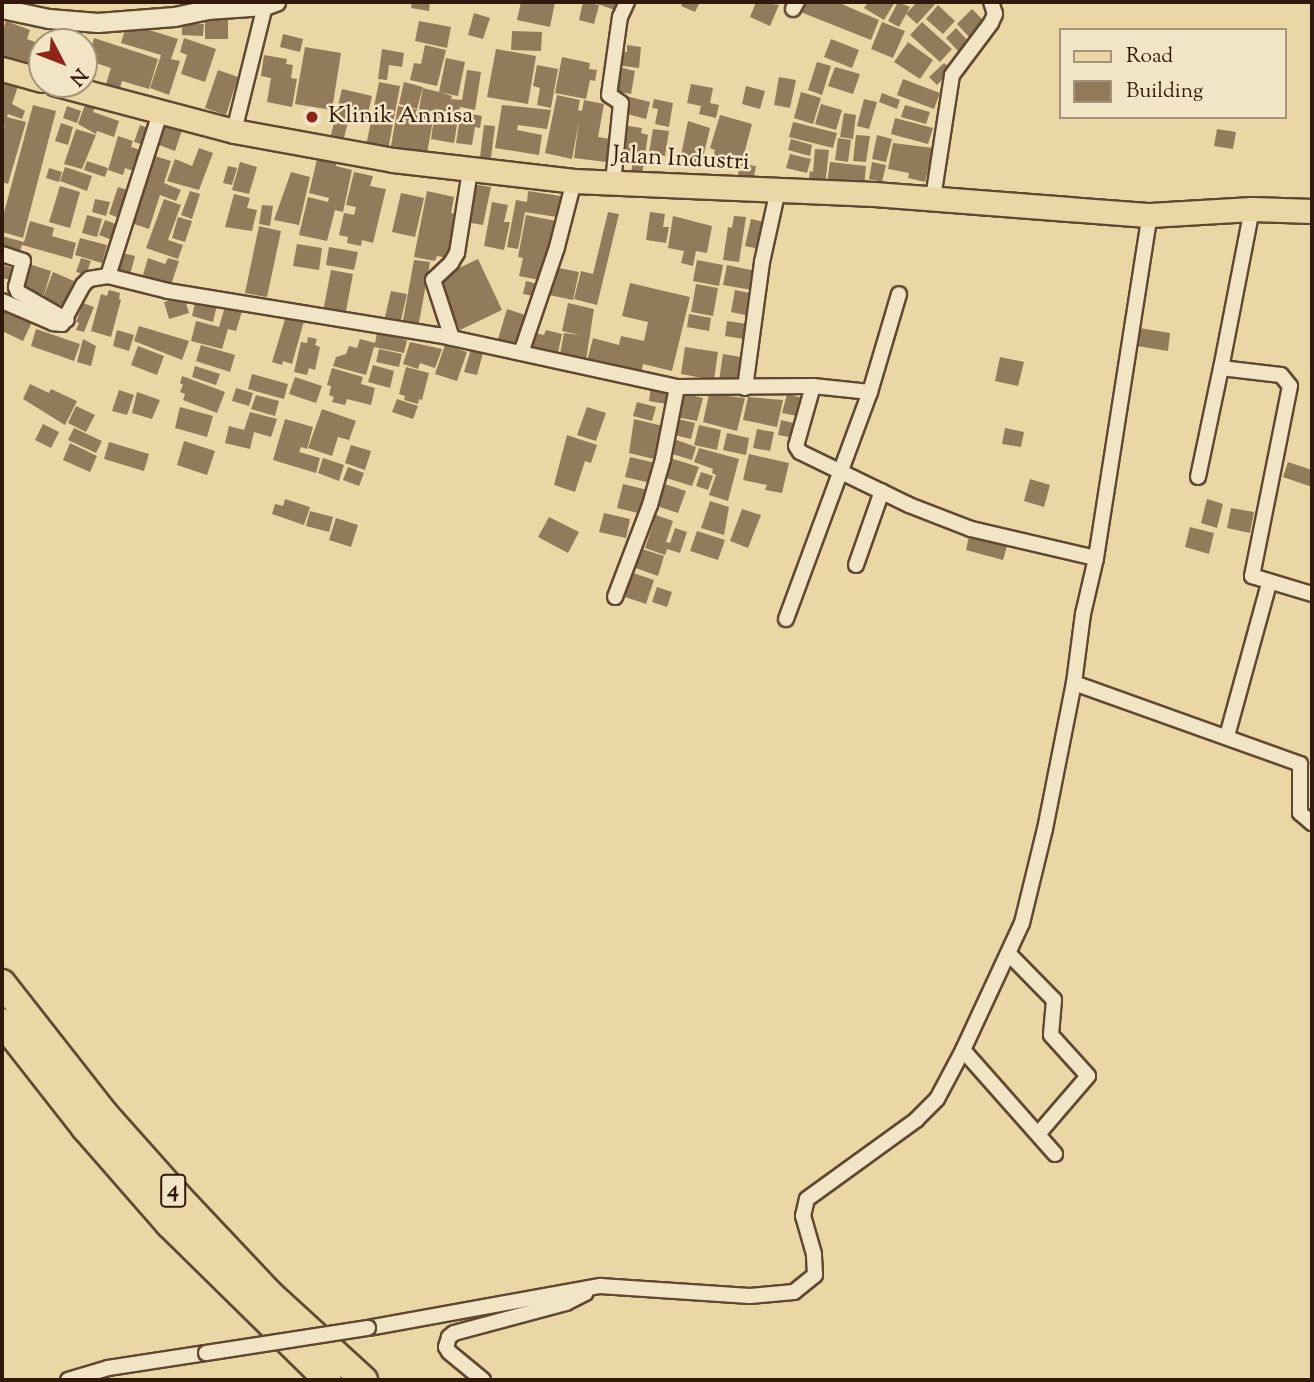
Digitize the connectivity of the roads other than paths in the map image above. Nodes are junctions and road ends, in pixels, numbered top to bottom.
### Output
1 (627, 2) edge
2 (991, 2) edge
3 (268, 3) edge
4 (2, 9) edge
5 (2, 69) edge
6 (28, 76) edge
7 (98, 96) edge
8 (160, 113) junction
9 (234, 131) junction
10 (470, 170) junction
11 (574, 181) junction
12 (612, 183) junction
13 (778, 190) junction
14 (933, 198) junction
15 (1252, 209) junction
16 (1312, 211) edge
17 (1150, 215) junction
18 (2, 254) edge
19 (108, 276) junction
20 (899, 294) dead end
21 (2, 301) edge
22 (66, 320) junction
23 (452, 338) junction
24 (521, 353) junction
25 (1221, 369) junction
26 (813, 386) junction
27 (677, 387) junction
28 (745, 388) junction
29 (870, 392) junction
30 (840, 471) junction
31 (1198, 477) dead end
32 (883, 491) junction
33 (1097, 558) junction
34 (856, 565) dead end
35 (1269, 583) junction
36 (1312, 594) edge
37 (615, 597) dead end
38 (786, 619) dead end
39 (1074, 683) junction
40 (1227, 736) junction
41 (1312, 823) edge
42 (1010, 955) junction
43 (2, 983) edge
44 (2, 1022) edge
45 (964, 1051) junction
46 (1039, 1133) junction
47 (1055, 1154) dead end
48 (600, 1286) junction
49 (68, 1380) edge
50 (328, 1380) edge
51 (363, 1380) edge
52 (483, 1380) edge

1 - 12 street
2 - 14 street
3 - 4 street
3 - 9 street
5 - 6 main road
7 - 8 main road, Jalan Industri
8 - 9 main road, Jalan Industri
8 - 19 street
9 - 10 main road, Jalan Industri
10 - 11 main road, Jalan Industri
10 - 23 street
11 - 12 main road, Jalan Industri
11 - 24 street
12 - 13 main road, Jalan Industri
13 - 14 main road, Jalan Industri
13 - 28 street
14 - 17 main road, Jalan Industri
15 - 16 main road, Jalan Industri
15 - 17 main road, Jalan Industri
15 - 25 street
17 - 33 street
18 - 22 street
19 - 22 street
19 - 23 street
20 - 29 street
21 - 22 street
23 - 24 street
24 - 27 street
25 - 31 street
25 - 35 street
26 - 28 street
26 - 29 street
26 - 30 street
27 - 28 street
27 - 37 street
29 - 30 street
30 - 32 street
30 - 38 street
32 - 33 street
32 - 34 street
33 - 39 street
35 - 36 street
35 - 40 street
39 - 40 street
39 - 42 street
40 - 41 street
42 - 45 street
42 - 46 street
43 - 51 highway, 4
44 - 50 highway, 4
45 - 46 street
45 - 48 street
46 - 47 street
48 - 49 street, bridge
48 - 52 street

